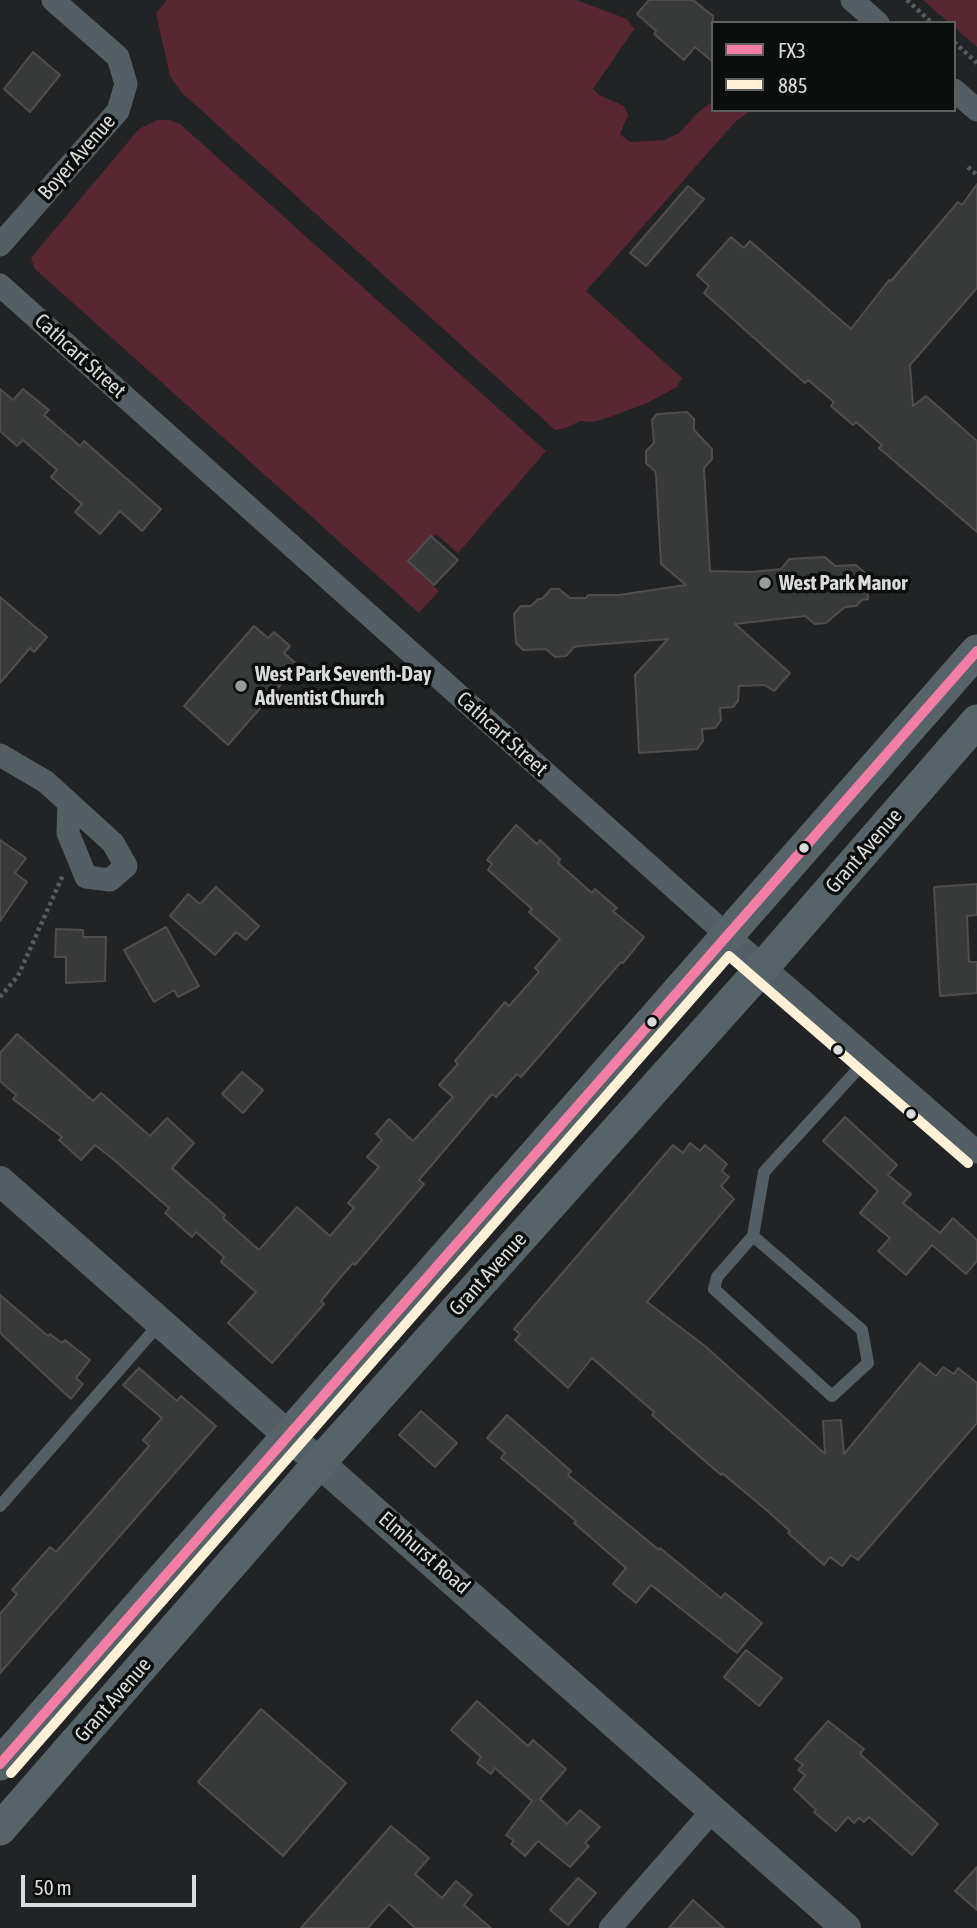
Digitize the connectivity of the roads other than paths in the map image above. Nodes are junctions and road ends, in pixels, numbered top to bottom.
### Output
1 (53, 0) edge
2 (852, 0) edge
3 (876, 21) edge
4 (956, 92) edge
5 (977, 110) edge
6 (0, 245) edge
7 (0, 285) edge
8 (977, 651) edge
9 (977, 721) edge
10 (0, 755) edge
11 (69, 803) junction
12 (728, 936) junction
13 (764, 966) junction
14 (869, 1057) junction
15 (977, 1152) edge
16 (0, 1181) edge
17 (753, 1236) junction
18 (161, 1322) junction
19 (288, 1434) junction
20 (320, 1462) junction
21 (0, 1506) edge
22 (0, 1764) edge
23 (714, 1809) junction
24 (1, 1825) edge
25 (610, 1928) edge
26 (846, 1928) edge

1 - 6 street, Boyer Avenue
2 - 3 street
4 - 5 street
7 - 12 street, Cathcart Street
8 - 12 main road, Grant Avenue
9 - 13 main road, Grant Avenue
10 - 11 street
11 - 11 street
12 - 13 street, Cathcart Street
12 - 19 main road, Grant Avenue
13 - 14 street, Cathcart Street
13 - 20 main road, Grant Avenue
14 - 15 street, Cathcart Street
14 - 17 lane
16 - 18 street, Elmhurst Road
17 - 17 lane
18 - 19 street, Elmhurst Road
18 - 21 lane
19 - 20 street, Elmhurst Road
19 - 22 main road, Grant Avenue
20 - 23 street, Elmhurst Road
20 - 24 main road, Grant Avenue
23 - 25 street
23 - 26 street, Elmhurst Road

